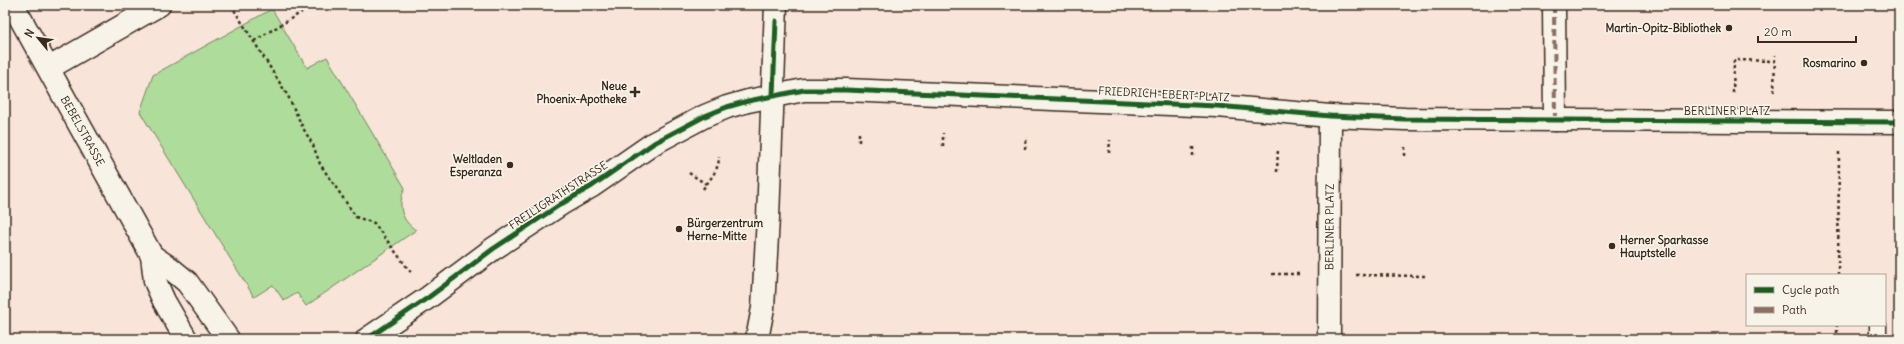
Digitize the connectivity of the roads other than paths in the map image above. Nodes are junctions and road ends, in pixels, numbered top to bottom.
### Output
1 (13, 5) edge
2 (160, 5) edge
3 (776, 5) edge
4 (1554, 5) edge
5 (49, 68) junction
6 (773, 95) junction
7 (1330, 116) junction
8 (1555, 120) junction
9 (1899, 122) edge
10 (152, 256) junction
11 (1878, 326) edge
12 (186, 339) edge
13 (228, 339) edge
14 (367, 339) edge
15 (757, 339) edge
16 (1329, 339) edge
17 (1878, 339) edge

1 - 5 street, BEBELSTRASSE
2 - 5 street
3 - 6 street
4 - 8 street
5 - 10 street, BEBELSTRASSE
6 - 7 street, FRIEDRICH-EBERT-PLATZ
6 - 14 street, FREILIGRATHSTRASSE
6 - 15 street
7 - 8 street, FRIEDRICH-EBERT-PLATZ
7 - 16 street, BERLINER PLATZ
8 - 9 street, BERLINER PLATZ
10 - 12 street, BEBELSTRASSE
10 - 13 street, BEBELSTRASSE
11 - 17 lane

